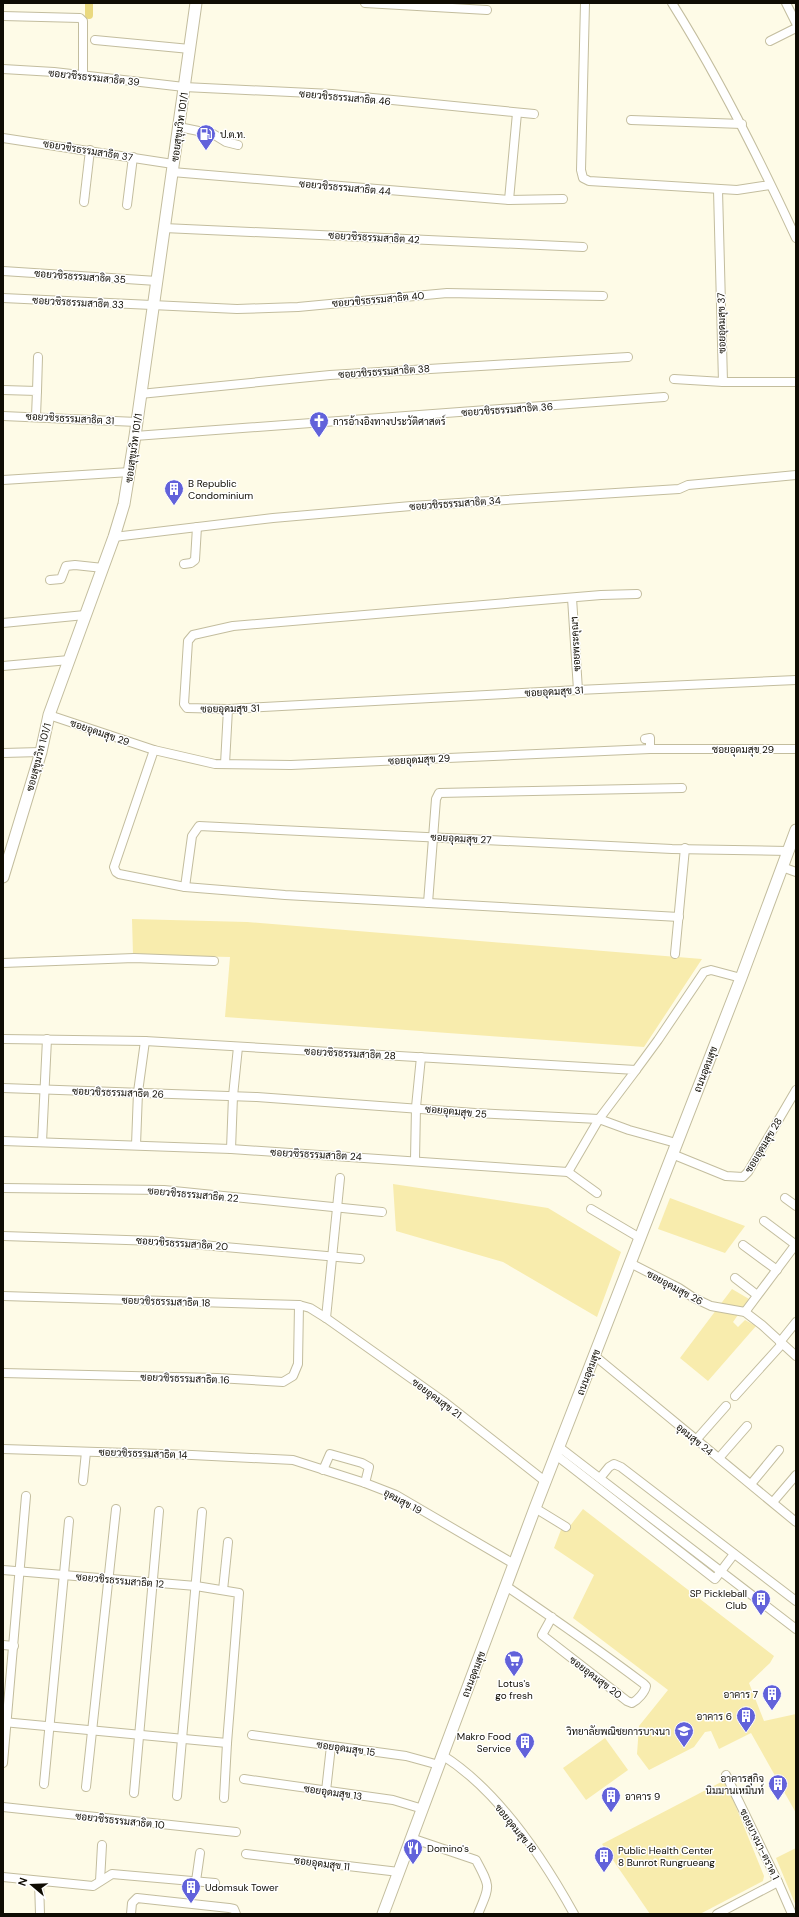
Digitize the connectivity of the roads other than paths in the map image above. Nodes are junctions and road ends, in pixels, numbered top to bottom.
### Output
1 (196, 3) edge
2 (365, 3) edge
3 (585, 3) edge
4 (672, 3) edge
5 (786, 3) edge
6 (487, 10) dead end
7 (3, 16) edge
8 (796, 23) edge
9 (796, 28) edge
10 (95, 40) dead end
11 (770, 41) dead end
12 (190, 49) junction
13 (3, 69) edge
14 (83, 76) junction
15 (184, 87) junction
16 (517, 113) junction
17 (534, 114) dead end
18 (631, 120) dead end
19 (742, 124) junction
20 (179, 127) junction
21 (3, 138) edge
22 (238, 145) dead end
23 (90, 150) junction
24 (133, 157) junction
25 (173, 168) junction
26 (770, 185) junction
27 (718, 190) junction
28 (509, 200) junction
29 (563, 200) dead end
30 (84, 202) dead end
31 (127, 204) dead end
32 (164, 228) junction
33 (796, 238) edge
34 (583, 247) dead end
35 (3, 271) edge
36 (158, 282) junction
37 (603, 296) dead end
38 (3, 298) edge
39 (154, 306) junction
40 (38, 357) dead end
41 (628, 357) dead end
42 (674, 379) dead end
43 (723, 382) junction
44 (796, 382) edge
45 (3, 390) edge
46 (37, 391) junction
47 (140, 394) junction
48 (664, 397) dead end
49 (3, 416) edge
50 (36, 416) junction
51 (137, 422) junction
52 (135, 436) junction
53 (130, 472) junction
54 (796, 475) edge
55 (3, 480) edge
56 (197, 527) junction
57 (114, 537) junction
58 (184, 564) dead end
59 (103, 568) junction
60 (50, 580) dead end
61 (637, 594) dead end
62 (572, 598) junction
63 (86, 615) junction
64 (3, 623) edge
65 (69, 660) junction
66 (3, 666) edge
67 (796, 680) edge
68 (578, 690) junction
69 (228, 709) junction
70 (50, 714) junction
71 (645, 739) dead end
72 (650, 749) junction
73 (154, 750) junction
74 (796, 750) edge
75 (41, 752) junction
76 (3, 753) edge
77 (224, 764) junction
78 (682, 788) dead end
79 (796, 830) edge
80 (433, 836) junction
81 (684, 848) junction
82 (788, 851) junction
83 (782, 868) junction
84 (4, 872) edge
85 (796, 872) edge
86 (185, 887) junction
87 (428, 903) junction
88 (679, 917) junction
89 (675, 954) dead end
90 (214, 961) dead end
91 (3, 963) edge
92 (741, 978) junction
93 (3, 1039) edge
94 (47, 1039) junction
95 (145, 1041) junction
96 (238, 1047) junction
97 (421, 1057) junction
98 (636, 1070) junction
99 (3, 1088) edge
100 (44, 1090) junction
101 (796, 1090) edge
102 (138, 1092) junction
103 (233, 1096) junction
104 (416, 1107) junction
105 (599, 1119) junction
106 (3, 1141) edge
107 (42, 1142) junction
108 (676, 1143) junction
109 (136, 1145) junction
110 (231, 1149) junction
111 (672, 1154) junction
112 (415, 1160) junction
113 (568, 1172) junction
114 (340, 1178) dead end
115 (3, 1188) edge
116 (597, 1193) dead end
117 (785, 1198) dead end
118 (796, 1206) edge
119 (338, 1208) junction
120 (591, 1209) dead end
121 (382, 1212) dead end
122 (764, 1221) dead end
123 (3, 1236) edge
124 (640, 1238) junction
125 (743, 1244) dead end
126 (796, 1244) edge
127 (331, 1256) junction
128 (360, 1259) dead end
129 (630, 1263) junction
130 (777, 1270) junction
131 (735, 1278) dead end
132 (758, 1295) junction
133 (3, 1296) edge
134 (299, 1305) junction
135 (745, 1312) junction
136 (326, 1318) junction
137 (796, 1322) edge
138 (781, 1343) junction
139 (594, 1356) junction
140 (796, 1356) edge
141 (3, 1373) edge
142 (736, 1396) dead end
143 (726, 1406) dead end
144 (747, 1426) dead end
145 (696, 1440) junction
146 (3, 1449) edge
147 (779, 1450) dead end
148 (558, 1451) junction
149 (86, 1452) junction
150 (718, 1458) junction
151 (282, 1460) joint
152 (323, 1470) junction
153 (796, 1475) edge
154 (599, 1477) junction
155 (83, 1481) dead end
156 (546, 1482) junction
157 (365, 1483) junction
158 (591, 1483) junction
159 (751, 1484) junction
160 (26, 1496) dead end
161 (772, 1502) junction
162 (535, 1508) junction
163 (116, 1509) dead end
164 (159, 1511) dead end
165 (202, 1512) dead end
166 (69, 1521) dead end
167 (796, 1522) edge
168 (566, 1527) dead end
169 (228, 1542) dead end
170 (734, 1554) junction
171 (514, 1564) junction
172 (3, 1570) edge
173 (721, 1571) junction
174 (20, 1572) junction
175 (64, 1575) junction
176 (108, 1578) junction
177 (153, 1582) junction
178 (196, 1586) junction
179 (506, 1586) junction
180 (223, 1590) junction
181 (796, 1601) edge
182 (552, 1617) junction
183 (796, 1629) edge
184 (3, 1645) edge
185 (14, 1646) junction
186 (5, 1722) edge
187 (50, 1726) junction
188 (93, 1730) junction
189 (140, 1735) junction
190 (252, 1735) dead end
191 (183, 1739) junction
192 (226, 1743) junction
193 (331, 1746) junction
194 (440, 1760) junction
195 (3, 1762) edge
196 (726, 1775) dead end
197 (244, 1779) dead end
198 (44, 1784) dead end
199 (86, 1787) dead end
200 (326, 1791) junction
201 (134, 1793) dead end
202 (177, 1796) dead end
203 (224, 1798) dead end
204 (3, 1807) edge
205 (422, 1809) junction
206 (236, 1832) dead end
207 (412, 1838) junction
208 (102, 1845) dead end
209 (200, 1853) dead end
210 (246, 1854) dead end
211 (399, 1872) junction
212 (3, 1877) edge
213 (39, 1881) junction
214 (100, 1881) junction
215 (196, 1881) junction
216 (778, 1882) junction
217 (215, 1883) dead end
218 (40, 1914) edge
219 (131, 1914) edge
220 (236, 1914) edge
221 (383, 1914) edge
222 (478, 1914) edge
223 (574, 1914) edge
224 (717, 1914) edge
225 (792, 1914) edge

1 - 12 main road, ซอยสุขุมวิท 101/1
2 - 6 street
3 - 27 street
4 - 19 street
5 - 8 street
7 - 14 street
9 - 11 street
10 - 12 street
12 - 15 main road, ซอยสุขุมวิท 101/1
13 - 14 street, ซอยวชิรธรรมสาธิต 39
14 - 15 street, ซอยวชิรธรรมสาธิต 39
15 - 16 street, ซอยวชิรธรรมสาธิต 46
15 - 20 main road, ซอยสุขุมวิท 101/1
16 - 17 street, ซอยวชิรธรรมสาธิต 46
16 - 28 street
18 - 19 street
19 - 26 street
20 - 22 street
20 - 25 main road, ซอยสุขุมวิท 101/1
21 - 23 street, ซอยวชิรธรรมสาธิต 37
23 - 24 street, ซอยวชิรธรรมสาธิต 37
23 - 30 street
24 - 25 street, ซอยวชิรธรรมสาธิต 37
24 - 31 street
25 - 28 street, ซอยวชิรธรรมสาธิต 44
25 - 32 main road, ซอยสุขุมวิท 101/1
26 - 27 street
26 - 33 street
27 - 43 street, ซอยอุดมสุข 37
28 - 29 street, ซอยวชิรธรรมสาธิต 44
32 - 34 street, ซอยวชิรธรรมสาธิต 42
32 - 36 main road, ซอยสุขุมวิท 101/1
35 - 36 street, ซอยวชิรธรรมสาธิต 35
36 - 39 main road, ซอยสุขุมวิท 101/1
37 - 39 street, ซอยวชิรธรรมสาธิต 40
38 - 39 street, ซอยวชิรธรรมสาธิต 33
39 - 47 main road, ซอยสุขุมวิท 101/1
40 - 46 street
41 - 47 street, ซอยวชิรธรรมสาธิต 38
42 - 43 street
43 - 44 street
45 - 46 street
46 - 50 street
47 - 51 main road, ซอยสุขุมวิท 101/1
48 - 52 street, ซอยวชิรธรรมสาธิต 36
49 - 50 street, ซอยวชิรธรรมสาธิต 31
50 - 51 street, ซอยวชิรธรรมสาธิต 31
51 - 52 main road, ซอยสุขุมวิท 101/1
52 - 53 main road, ซอยสุขุมวิท 101/1
53 - 55 street
53 - 57 main road, ซอยสุขุมวิท 101/1
54 - 56 street, ซอยวชิรธรรมสาธิต 34
56 - 57 street, ซอยวชิรธรรมสาธิต 34
56 - 58 street
57 - 59 main road, ซอยสุขุมวิท 101/1
59 - 60 street
59 - 63 main road, ซอยสุขุมวิท 101/1
61 - 62 street, ซอยอุดมสุข 31
62 - 68 street, ซอยพระคุณฯ
62 - 69 street, ซอยอุดมสุข 31
63 - 64 street
63 - 65 main road, ซอยสุขุมวิท 101/1
65 - 66 street
65 - 70 main road, ซอยสุขุมวิท 101/1
67 - 68 street, ซอยอุดมสุข 31
68 - 69 street, ซอยอุดมสุข 31
69 - 77 street
70 - 73 street, ซอยอุดมสุข 29
70 - 75 main road, ซอยสุขุมวิท 101/1
71 - 72 street
72 - 74 street, ซอยอุดมสุข 29
72 - 77 street, ซอยอุดมสุข 29
73 - 77 street, ซอยอุดมสุข 29
73 - 86 street
75 - 76 street
75 - 84 main road, ซอยสุขุมวิท 101/1
78 - 80 street
79 - 82 main road, ถนนอุดมสุข
80 - 81 street, ซอยอุดมสุข 27
80 - 86 street, ซอยอุดมสุข 27
80 - 87 street
81 - 82 street, ซอยอุดมสุข 27
81 - 88 street
82 - 83 main road, ถนนอุดมสุข
83 - 85 street
83 - 92 main road, ถนนอุดมสุข
86 - 87 street
87 - 88 street
88 - 89 street
90 - 91 street
92 - 98 street
92 - 108 main road, ถนนอุดมสุข
93 - 94 street, ซอยวชิรธรรมสาธิต 28
94 - 95 street, ซอยวชิรธรรมสาธิต 28
94 - 100 street
95 - 96 street, ซอยวชิรธรรมสาธิต 28
95 - 102 street
96 - 97 street, ซอยวชิรธรรมสาธิต 28
96 - 103 street
97 - 98 street, ซอยวชิรธรรมสาธิต 28
97 - 104 street
98 - 105 street
99 - 100 street, ซอยวชิรธรรมสาธิต 26
100 - 102 street, ซอยวชิรธรรมสาธิต 26
100 - 107 street
101 - 111 street, ซอยอุดมสุข 28
102 - 103 street, ซอยวชิรธรรมสาธิต 26
102 - 109 street
103 - 104 street, ซอยอุดมสุข 25
103 - 110 street
104 - 105 street, ซอยอุดมสุข 25
104 - 112 street
105 - 108 street, ซอยอุดมสุข 25
105 - 113 street
106 - 107 street, ซอยวชิรธรรมสาธิต 24
107 - 109 street, ซอยวชิรธรรมสาธิต 24
108 - 111 main road, ถนนอุดมสุข
109 - 110 street, ซอยวชิรธรรมสาธิต 24
110 - 112 street, ซอยวชิรธรรมสาธิต 24
111 - 124 main road, ถนนอุดมสุข
112 - 113 street, ซอยวชิรธรรมสาธิต 24
113 - 116 street
114 - 119 street
115 - 119 street, ซอยวชิรธรรมสาธิต 22
117 - 118 street
119 - 121 street, ซอยวชิรธรรมสาธิต 22
119 - 127 street
120 - 124 street
122 - 126 street
123 - 127 street, ซอยวชิรธรรมสาธิต 20
124 - 129 main road, ถนนอุดมสุข
125 - 130 street
126 - 130 street
127 - 128 street, ซอยวชิรธรรมสาธิต 20
127 - 136 street
129 - 135 street, ซอยอุดมสุข 26
129 - 139 main road, ถนนอุดมสุข
130 - 132 street
131 - 132 street
132 - 135 street
133 - 134 street, ซอยวชิรธรรมสาธิต 18
134 - 136 street, ซอยวชิรธรรมสาธิต 18
134 - 141 street, ซอยวชิรธรรมสาธิต 16
135 - 138 street
136 - 156 street, ซอยอุดมสุข 21
137 - 138 street
138 - 140 street
138 - 142 street
139 - 145 street, อุดมสุข 24
139 - 148 main road, ถนนอุดมสุข
143 - 145 street
144 - 150 street
145 - 150 street, อุดมสุข 24
146 - 149 street, ซอยวชิรธรรมสาธิต 14
147 - 159 street
148 - 154 street
148 - 156 main road, ถนนอุดมสุข
148 - 158 street
149 - 151 street, ซอยวชิรธรรมสาธิต 14
149 - 155 street
150 - 159 street, อุดมสุข 24
151 - 152 street, อุดมสุข 19
152 - 157 street, อุดมสุข 19
152 - 157 street
153 - 161 street
154 - 158 street
154 - 170 street
154 - 173 street
156 - 162 main road, ถนนอุดมสุข
157 - 171 street, อุดมสุข 19
158 - 173 street
159 - 161 street, อุดมสุข 24
160 - 174 street
161 - 167 street, อุดมสุข 24
162 - 168 street
162 - 171 main road, ถนนอุดมสุข
163 - 176 street
164 - 177 street
165 - 178 street
166 - 175 street
169 - 180 street
170 - 173 street
170 - 181 street
171 - 179 main road, ถนนอุดมสุข
172 - 174 street, ซอยวชิรธรรมสาธิต 12
173 - 183 street
174 - 175 street, ซอยวชิรธรรมสาธิต 12
174 - 185 street
175 - 176 street, ซอยวชิรธรรมสาธิต 12
175 - 187 street
176 - 177 street, ซอยวชิรธรรมสาธิต 12
176 - 188 street
177 - 178 street, ซอยวชิรธรรมสาธิต 12
177 - 189 street
178 - 180 street, ซอยวชิรธรรมสาธิต 12
178 - 191 street
179 - 182 street, ซอยอุดมสุข 20
179 - 194 main road, ถนนอุดมสุข
180 - 192 street, ซอยวชิรธรรมสาธิต 12
182 - 182 street, ซอยอุดมสุข 20
184 - 185 street
185 - 186 street
186 - 187 street
186 - 195 street
187 - 188 street
187 - 198 street
188 - 189 street
188 - 199 street
189 - 191 street
189 - 201 street
190 - 193 street, ซอยอุดมสุข 15
191 - 192 street
191 - 202 street
192 - 203 street
193 - 194 street, ซอยอุดมสุข 15
193 - 200 street
194 - 205 main road, ถนนอุดมสุข
194 - 223 street, ซอยอุดมสุข 18
196 - 216 street, ซอยบางนา-ตราด 1
197 - 200 street, ซอยอุดมสุข 13
200 - 205 street, ซอยอุดมสุข 13
204 - 206 street, ซอยวชิรธรรมสาธิต 10
205 - 207 main road, ถนนอุดมสุข
207 - 211 main road, ถนนอุดมสุข
207 - 222 street
208 - 214 street
209 - 215 street
210 - 211 street, ซอยอุดมสุข 11
211 - 221 main road, ถนนอุดมสุข
212 - 213 street
213 - 214 street
213 - 218 street
214 - 215 street
215 - 217 street
216 - 224 street
216 - 225 street, ซอยบางนา-ตราด 1
219 - 220 street

